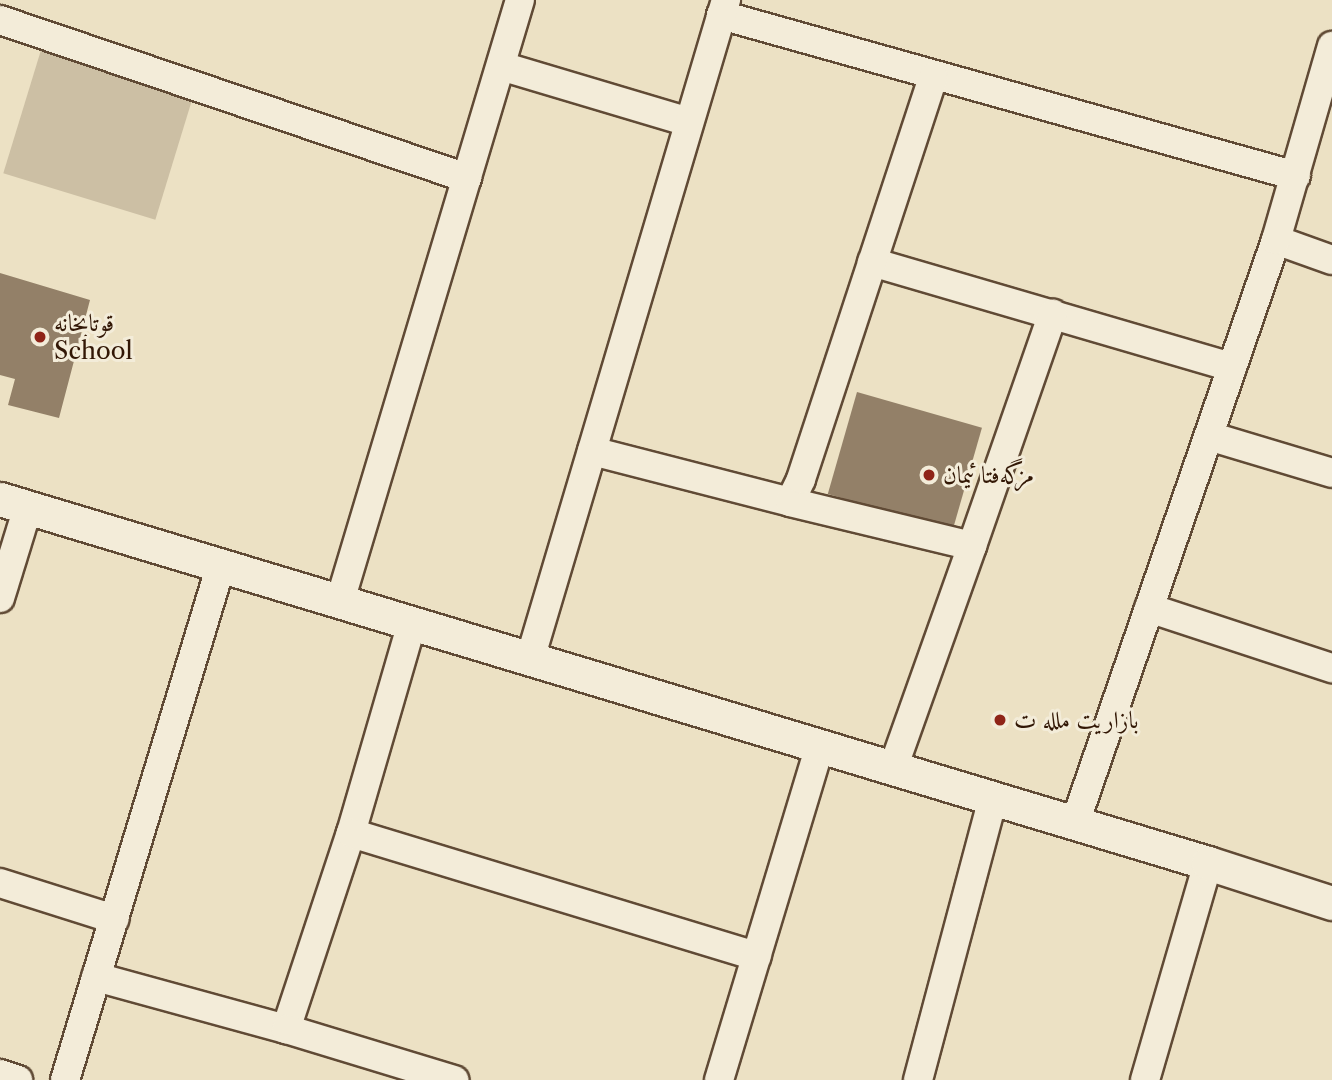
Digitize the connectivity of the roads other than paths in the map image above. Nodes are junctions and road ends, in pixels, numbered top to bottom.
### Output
1 (520, 0) edge
2 (723, 8) edge
3 (0, 20) edge
4 (1332, 46) edge
5 (501, 66) junction
6 (933, 77) junction
7 (689, 122) junction
8 (1296, 176) junction
9 (467, 178) junction
10 (1276, 240) junction
11 (1332, 260) edge
12 (872, 262) junction
13 (1053, 314) junction
14 (1232, 367) junction
15 (1209, 436) junction
16 (592, 451) junction
17 (1332, 473) edge
18 (790, 502) junction
19 (14, 503) edge
20 (972, 546) junction
21 (221, 565) junction
22 (0, 598) edge
23 (341, 601) junction
24 (1149, 608) junction
25 (412, 623) junction
26 (530, 659) junction
27 (1332, 668) edge
28 (820, 746) junction
29 (893, 768) junction
30 (993, 798) junction
31 (1075, 822) junction
32 (351, 833) junction
33 (1208, 863) junction
34 (0, 883) edge
35 (1332, 903) edge
36 (114, 919) junction
37 (757, 956) junction
38 (96, 977) junction
39 (286, 1029) junction
40 (0, 1074) edge
41 (1149, 1079) edge
42 (18, 1080) edge
43 (65, 1080) edge
44 (454, 1080) edge
45 (719, 1080) edge
46 (918, 1080) edge

1 - 5 street
2 - 6 street
2 - 7 street
3 - 9 street
4 - 8 street
5 - 7 street
5 - 9 street
6 - 8 street
6 - 12 street
7 - 16 street
8 - 10 street
9 - 23 street
10 - 11 street
10 - 14 street
12 - 13 street
12 - 18 street
13 - 14 street
13 - 20 street
14 - 15 street
15 - 17 street
15 - 24 street
16 - 18 street
16 - 26 street
18 - 20 street
19 - 21 street
19 - 22 street
20 - 29 street
21 - 23 street
21 - 36 street
23 - 25 street
24 - 27 street
24 - 31 street
25 - 26 street
25 - 32 street
26 - 28 street
28 - 29 street
28 - 37 street
29 - 30 street
30 - 31 street
30 - 46 street
31 - 33 street
32 - 37 street
32 - 39 street
33 - 35 street
33 - 41 street
34 - 36 street
36 - 38 street
37 - 45 street
38 - 39 street
38 - 43 street
39 - 44 street
40 - 42 street

